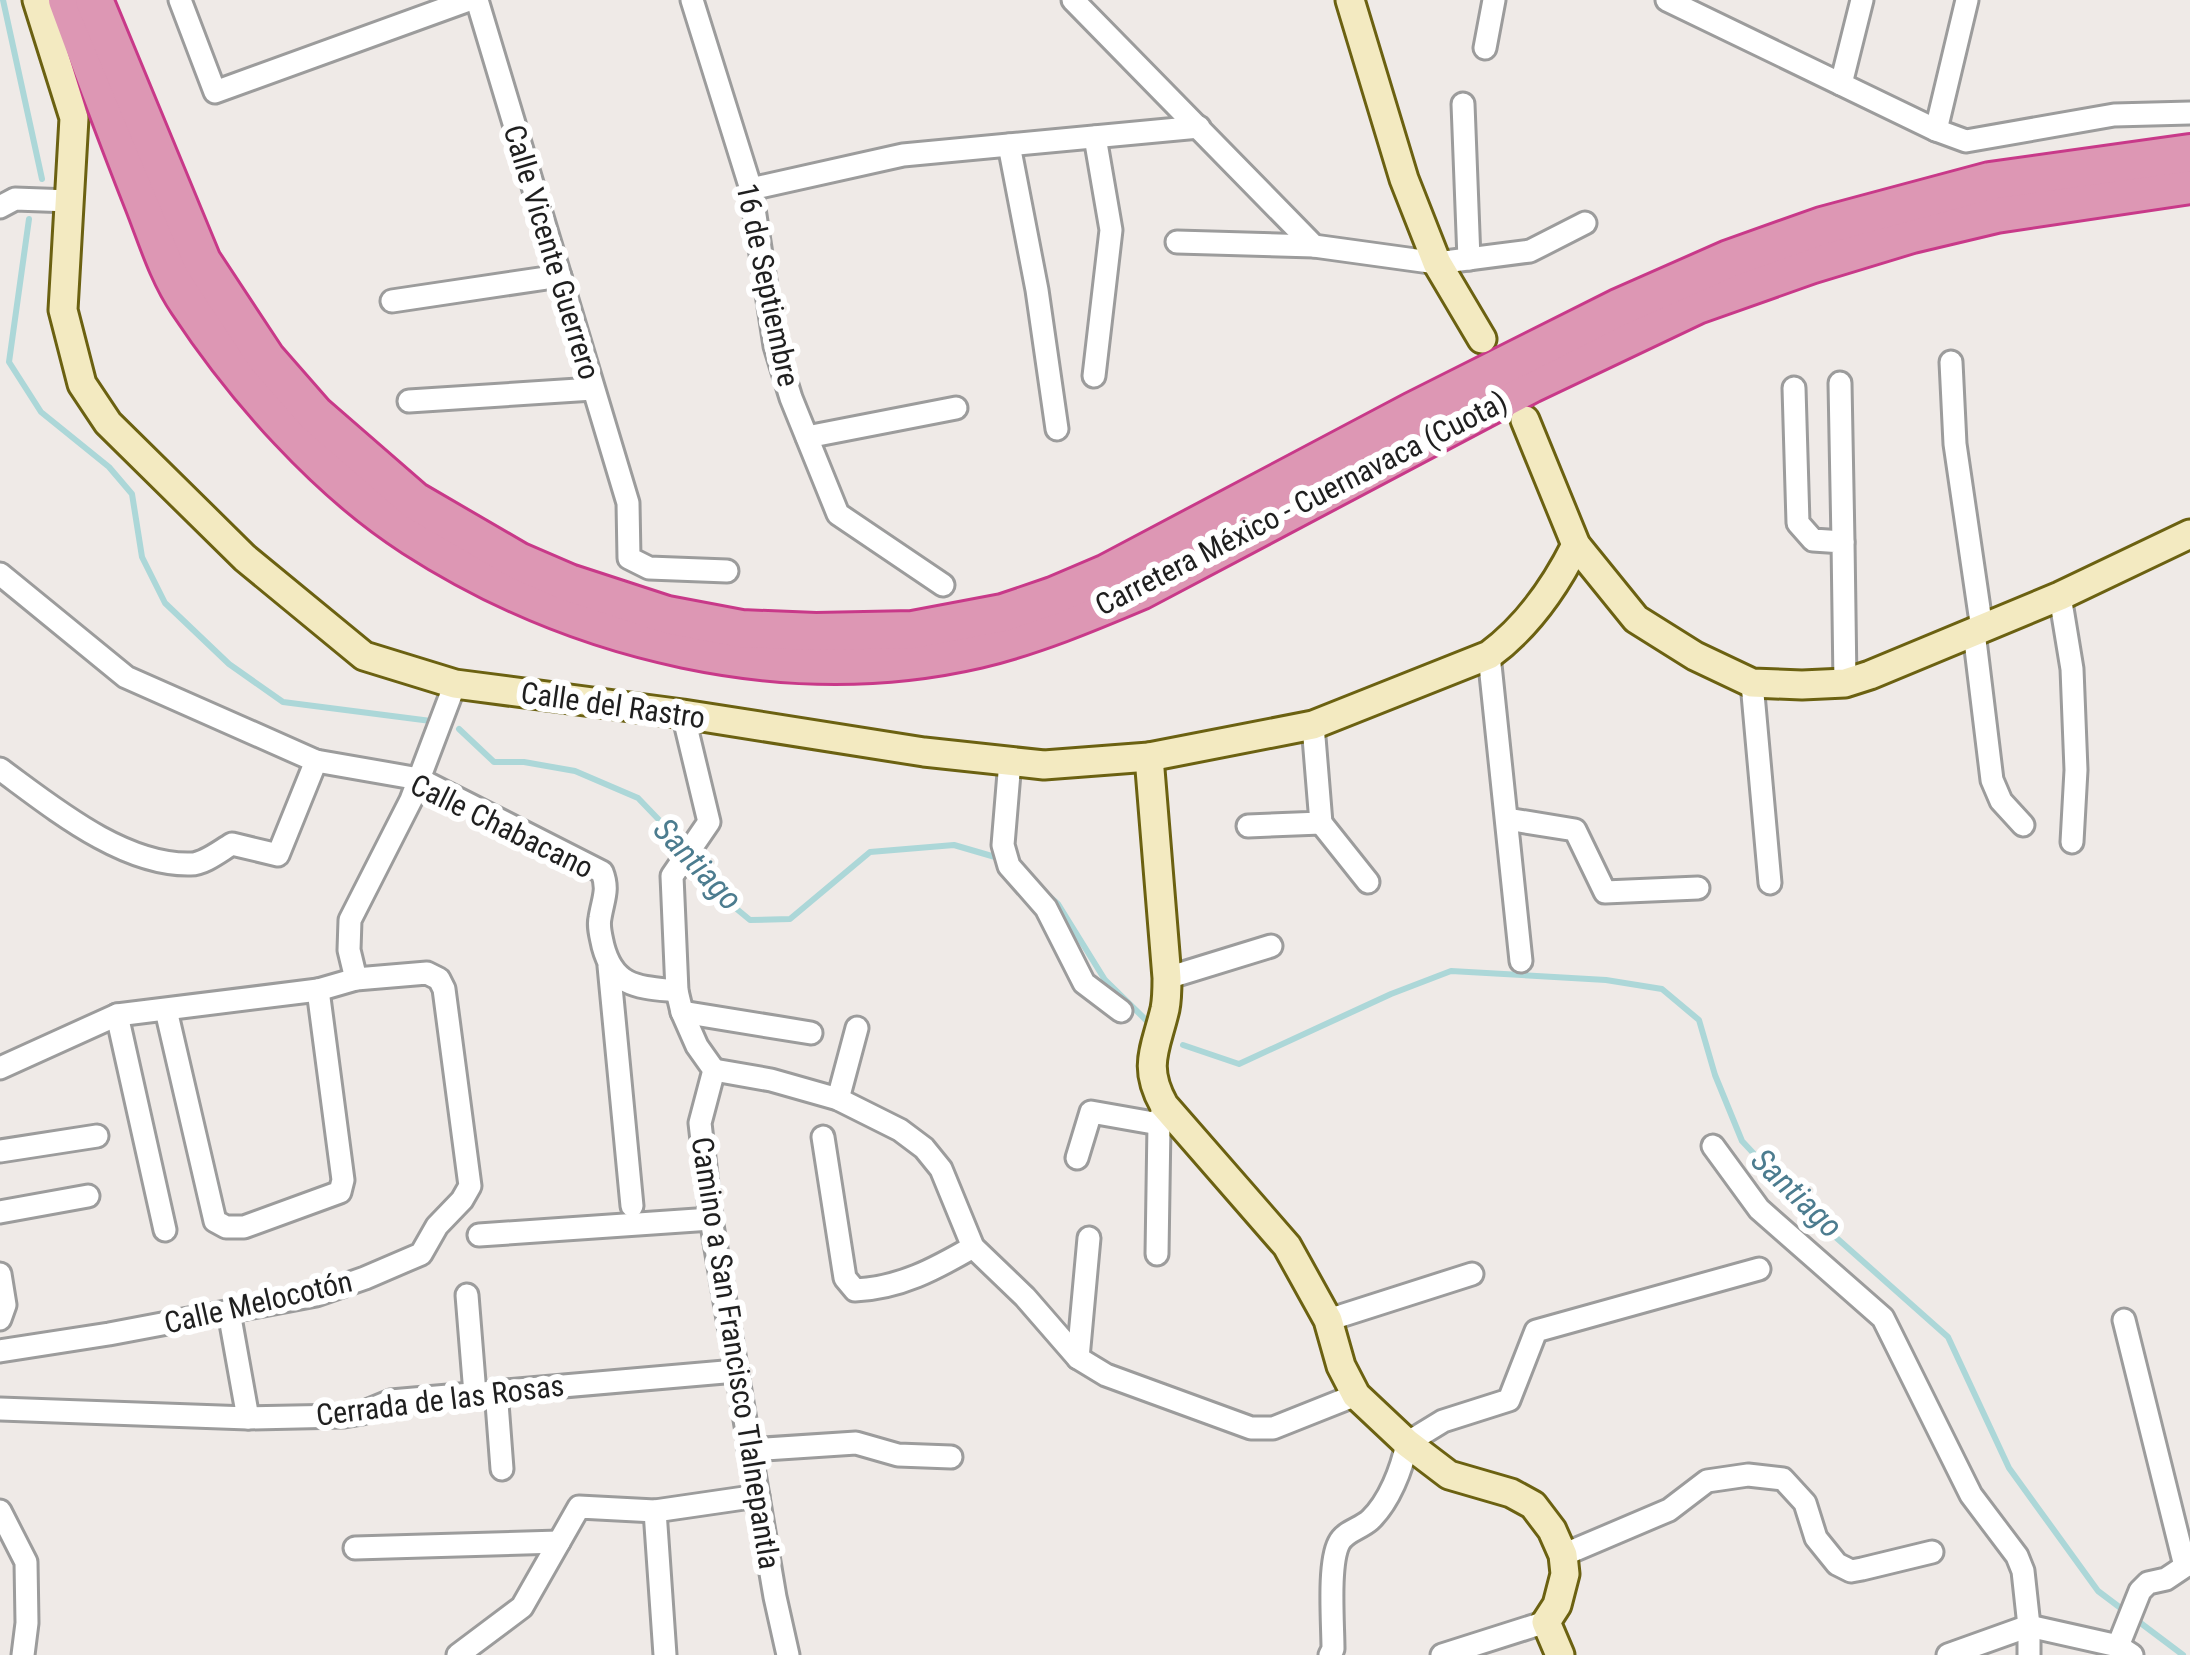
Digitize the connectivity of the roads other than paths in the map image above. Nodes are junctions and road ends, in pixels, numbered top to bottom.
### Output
1 (38, 0) edge
2 (68, 0) edge
3 (94, 0) edge
4 (180, 0) edge
5 (473, 0) edge
6 (692, 0) edge
7 (1073, 0) edge
8 (1350, 0) edge
9 (1494, 0) edge
10 (1666, 0) edge
11 (1862, 0) edge
12 (1966, 0) edge
13 (1486, 48) dead end
14 (1841, 84) junction
15 (1463, 104) dead end
16 (2190, 113) edge
17 (1199, 127) junction
18 (1936, 130) junction
19 (1095, 137) junction
20 (1009, 145) junction
21 (2190, 153) edge
22 (2190, 185) edge
23 (751, 189) junction
24 (70, 201) junction
25 (1, 210) edge
26 (1585, 223) dead end
27 (1177, 242) dead end
28 (1314, 246) junction
29 (1469, 259) junction
30 (1437, 263) junction
31 (560, 276) junction
32 (392, 301) dead end
33 (1482, 339) dead end
34 (1951, 362) dead end
35 (1094, 376) dead end
36 (1840, 383) dead end
37 (1794, 388) dead end
38 (593, 389) junction
39 (409, 401) dead end
40 (956, 408) dead end
41 (1525, 419) dead end
42 (1057, 430) dead end
43 (807, 437) junction
44 (2190, 534) edge
45 (1843, 542) junction
46 (1576, 545) junction
47 (728, 571) dead end
48 (0, 574) edge
49 (943, 585) dead end
50 (2060, 596) junction
51 (1978, 630) junction
52 (1489, 655) junction
53 (1752, 682) junction
54 (1845, 683) junction
55 (455, 684) junction
56 (682, 714) junction
57 (1313, 724) junction
58 (1149, 757) junction
59 (316, 761) junction
60 (1010, 761) junction
61 (0, 769) edge
62 (419, 779) junction
63 (1507, 819) junction
64 (1321, 823) junction
65 (2023, 825) dead end
66 (1248, 826) dead end
67 (2072, 842) dead end
68 (1368, 882) dead end
69 (1770, 883) dead end
70 (1698, 888) dead end
71 (1271, 946) dead end
72 (1521, 961) dead end
73 (609, 966) junction
74 (356, 979) junction
75 (1167, 979) junction
76 (318, 990) junction
77 (679, 1002) junction
78 (166, 1010) junction
79 (1121, 1011) dead end
80 (116, 1015) junction
81 (857, 1028) dead end
82 (811, 1033) dead end
83 (0, 1068) edge
84 (714, 1070) junction
85 (838, 1099) junction
86 (1162, 1114) junction
87 (97, 1136) dead end
88 (824, 1137) dead end
89 (1712, 1146) dead end
90 (0, 1151) edge
91 (1077, 1158) dead end
92 (88, 1196) dead end
93 (632, 1206) dead end
94 (0, 1212) edge
95 (711, 1219) junction
96 (165, 1230) dead end
97 (479, 1235) dead end
98 (1089, 1238) dead end
99 (973, 1246) junction
100 (1157, 1254) dead end
101 (1760, 1269) dead end
102 (0, 1274) edge
103 (1472, 1274) dead end
104 (467, 1295) dead end
105 (229, 1312) junction
106 (0, 1318) edge
107 (1328, 1320) junction
108 (2124, 1320) dead end
109 (0, 1352) edge
110 (1078, 1358) junction
111 (736, 1371) junction
112 (486, 1392) junction
113 (1356, 1395) junction
114 (0, 1409) edge
115 (248, 1418) junction
116 (1407, 1443) junction
117 (749, 1450) junction
118 (951, 1456) dead end
119 (502, 1469) dead end
120 (758, 1496) junction
121 (655, 1510) junction
122 (0, 1511) edge
123 (559, 1542) junction
124 (355, 1548) dead end
125 (1932, 1552) dead end
126 (1563, 1555) junction
127 (2188, 1565) edge
128 (1546, 1622) junction
129 (2030, 1626) junction
130 (2123, 1646) edge
131 (23, 1655) edge
132 (458, 1655) edge
133 (665, 1655) edge
134 (788, 1655) edge
135 (1330, 1655) edge
136 (1442, 1655) edge
137 (1560, 1655) edge
138 (1948, 1655) edge
139 (2029, 1655) edge

1 - 24 main road, Calle del Rastro
2 - 22 highway, Carretera México - Cuernavaca (Cuota)
3 - 21 highway, Carretera México - Cuernavaca (Cuota)
4 - 5 street
5 - 31 street, Calle Vicente Guerrero
6 - 23 street, 16 de Septiembre
7 - 17 street
8 - 30 main road
9 - 13 street
10 - 14 street
11 - 14 street
12 - 18 street
14 - 18 street
15 - 29 street
16 - 18 street
17 - 19 street
17 - 28 street
19 - 20 street
19 - 35 street
20 - 23 street
20 - 42 street
23 - 43 street, 16 de Septiembre
24 - 25 street
24 - 55 main road, Calle del Rastro
26 - 29 street
27 - 28 street
28 - 30 street
29 - 30 street
30 - 33 main road
31 - 32 street
31 - 38 street, Calle Vicente Guerrero
34 - 51 street
36 - 45 street
37 - 45 street
38 - 39 street
38 - 47 street, Calle Vicente Guerrero
40 - 43 street
41 - 46 main road
43 - 49 street, 16 de Septiembre
44 - 50 main road
45 - 54 street
46 - 52 main road, Calle del Rastro
46 - 53 main road
48 - 59 street, Calle Chabacano
50 - 51 main road
50 - 67 street
51 - 54 main road
51 - 65 street
52 - 57 main road, Calle del Rastro
52 - 63 street
53 - 54 main road
53 - 69 street
55 - 56 main road, Calle del Rastro
55 - 62 street
56 - 60 main road, Calle del Rastro
56 - 77 street
57 - 58 main road, Calle del Rastro
57 - 64 street
58 - 60 main road, Calle del Rastro
58 - 75 main road
59 - 61 street
59 - 62 street, Calle Chabacano
60 - 79 street
62 - 73 street, Calle Chabacano
62 - 74 street
63 - 70 street
63 - 72 street
64 - 66 street
64 - 68 street
71 - 75 street
73 - 77 street
73 - 93 street
74 - 76 street
74 - 105 street, Calle Melocotón
75 - 86 main road
76 - 78 street
76 - 78 street
77 - 82 street
77 - 84 street
78 - 80 street
80 - 83 street
80 - 96 street
81 - 85 street
84 - 85 street
84 - 95 street, Camino a San Francisco Tlalnepantla
85 - 99 street
86 - 91 street
86 - 100 street
86 - 107 main road
87 - 90 street
88 - 99 street
89 - 129 street
92 - 94 street
95 - 97 street
95 - 111 street, Camino a San Francisco Tlalnepantla
98 - 110 street
99 - 110 street
101 - 116 street
102 - 106 street
103 - 107 street
104 - 112 street
105 - 109 street, Calle Melocotón
105 - 115 street
107 - 113 main road
108 - 127 street
110 - 113 street
111 - 112 street, Cerrada de las Rosas
111 - 117 street, Camino a San Francisco Tlalnepantla
112 - 115 street, Cerrada de las Rosas
112 - 119 street
113 - 116 main road
114 - 115 street, Cerrada de las Rosas
116 - 126 main road
116 - 135 street
117 - 118 street
117 - 120 street, Camino a San Francisco Tlalnepantla
120 - 121 street
120 - 134 street, Camino a San Francisco Tlalnepantla
121 - 123 street
121 - 133 street
122 - 131 street
123 - 124 street
123 - 132 street
125 - 126 street
126 - 128 main road
127 - 130 street
128 - 136 street
128 - 137 main road
129 - 130 street
129 - 138 street
129 - 139 street

